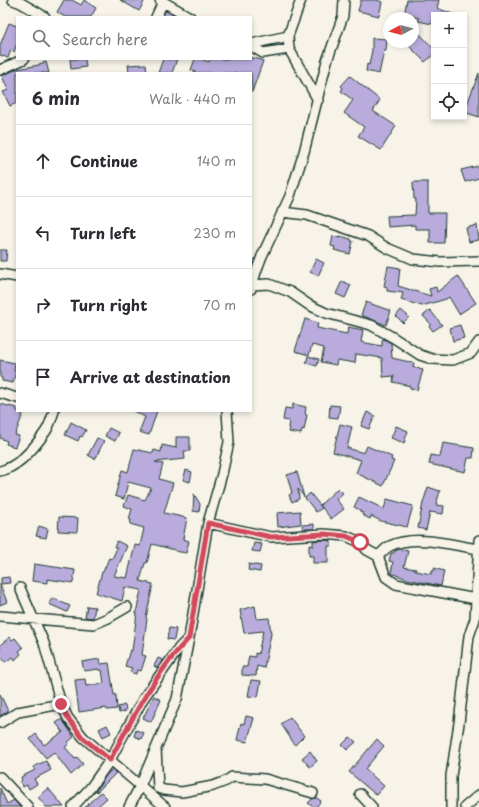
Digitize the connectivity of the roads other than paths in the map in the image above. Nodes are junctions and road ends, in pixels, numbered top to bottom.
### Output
1 (14, 0) edge
2 (301, 0) edge
3 (344, 0) edge
4 (161, 1) edge
5 (43, 16) edge
6 (156, 16) edge
7 (188, 16) edge
8 (288, 36) junction
9 (252, 45) edge
10 (252, 46) edge
11 (289, 49) junction
12 (22, 60) edge
13 (0, 70) edge
14 (318, 100) junction
15 (282, 212) junction
16 (479, 261) edge
17 (0, 274) edge
18 (16, 277) edge
19 (252, 286) edge
20 (479, 342) edge
21 (475, 353) edge
22 (0, 393) edge
23 (16, 398) edge
24 (54, 412) edge
25 (227, 412) edge
26 (0, 471) edge
27 (208, 523) junction
28 (478, 551) edge
29 (378, 556) junction
30 (20, 588) dead end
31 (476, 599) junction
32 (128, 607) dead end
33 (0, 616) edge
34 (477, 617) edge
35 (34, 620) junction
36 (189, 638) junction
37 (61, 704) junction
38 (0, 724) edge
39 (156, 748) junction
40 (110, 760) junction
41 (0, 778) edge
42 (140, 786) junction
43 (313, 793) dead end
44 (360, 794) dead end
45 (479, 795) edge
46 (28, 807) edge
47 (73, 807) edge
48 (129, 807) edge
49 (165, 807) edge
50 (372, 807) edge
51 (451, 807) edge
52 (465, 807) edge

1 - 5 street
2 - 8 street
3 - 14 street
4 - 6 street
4 - 7 street
8 - 9 street
8 - 11 street
10 - 11 street
11 - 14 street
12 - 13 street
14 - 15 street
15 - 16 street
15 - 19 street
17 - 18 street
19 - 21 street
20 - 21 street
22 - 23 street
24 - 26 street
25 - 27 street
27 - 29 street
27 - 36 street
28 - 29 street
28 - 31 street
29 - 31 street
30 - 35 street
31 - 34 street
32 - 35 street
33 - 35 street
34 - 51 street
35 - 37 street
36 - 39 street
36 - 40 street
37 - 38 street
37 - 40 street
39 - 42 street
39 - 43 street
40 - 42 street
40 - 47 street
41 - 46 street
42 - 48 street
42 - 49 street
44 - 50 street
45 - 52 street

